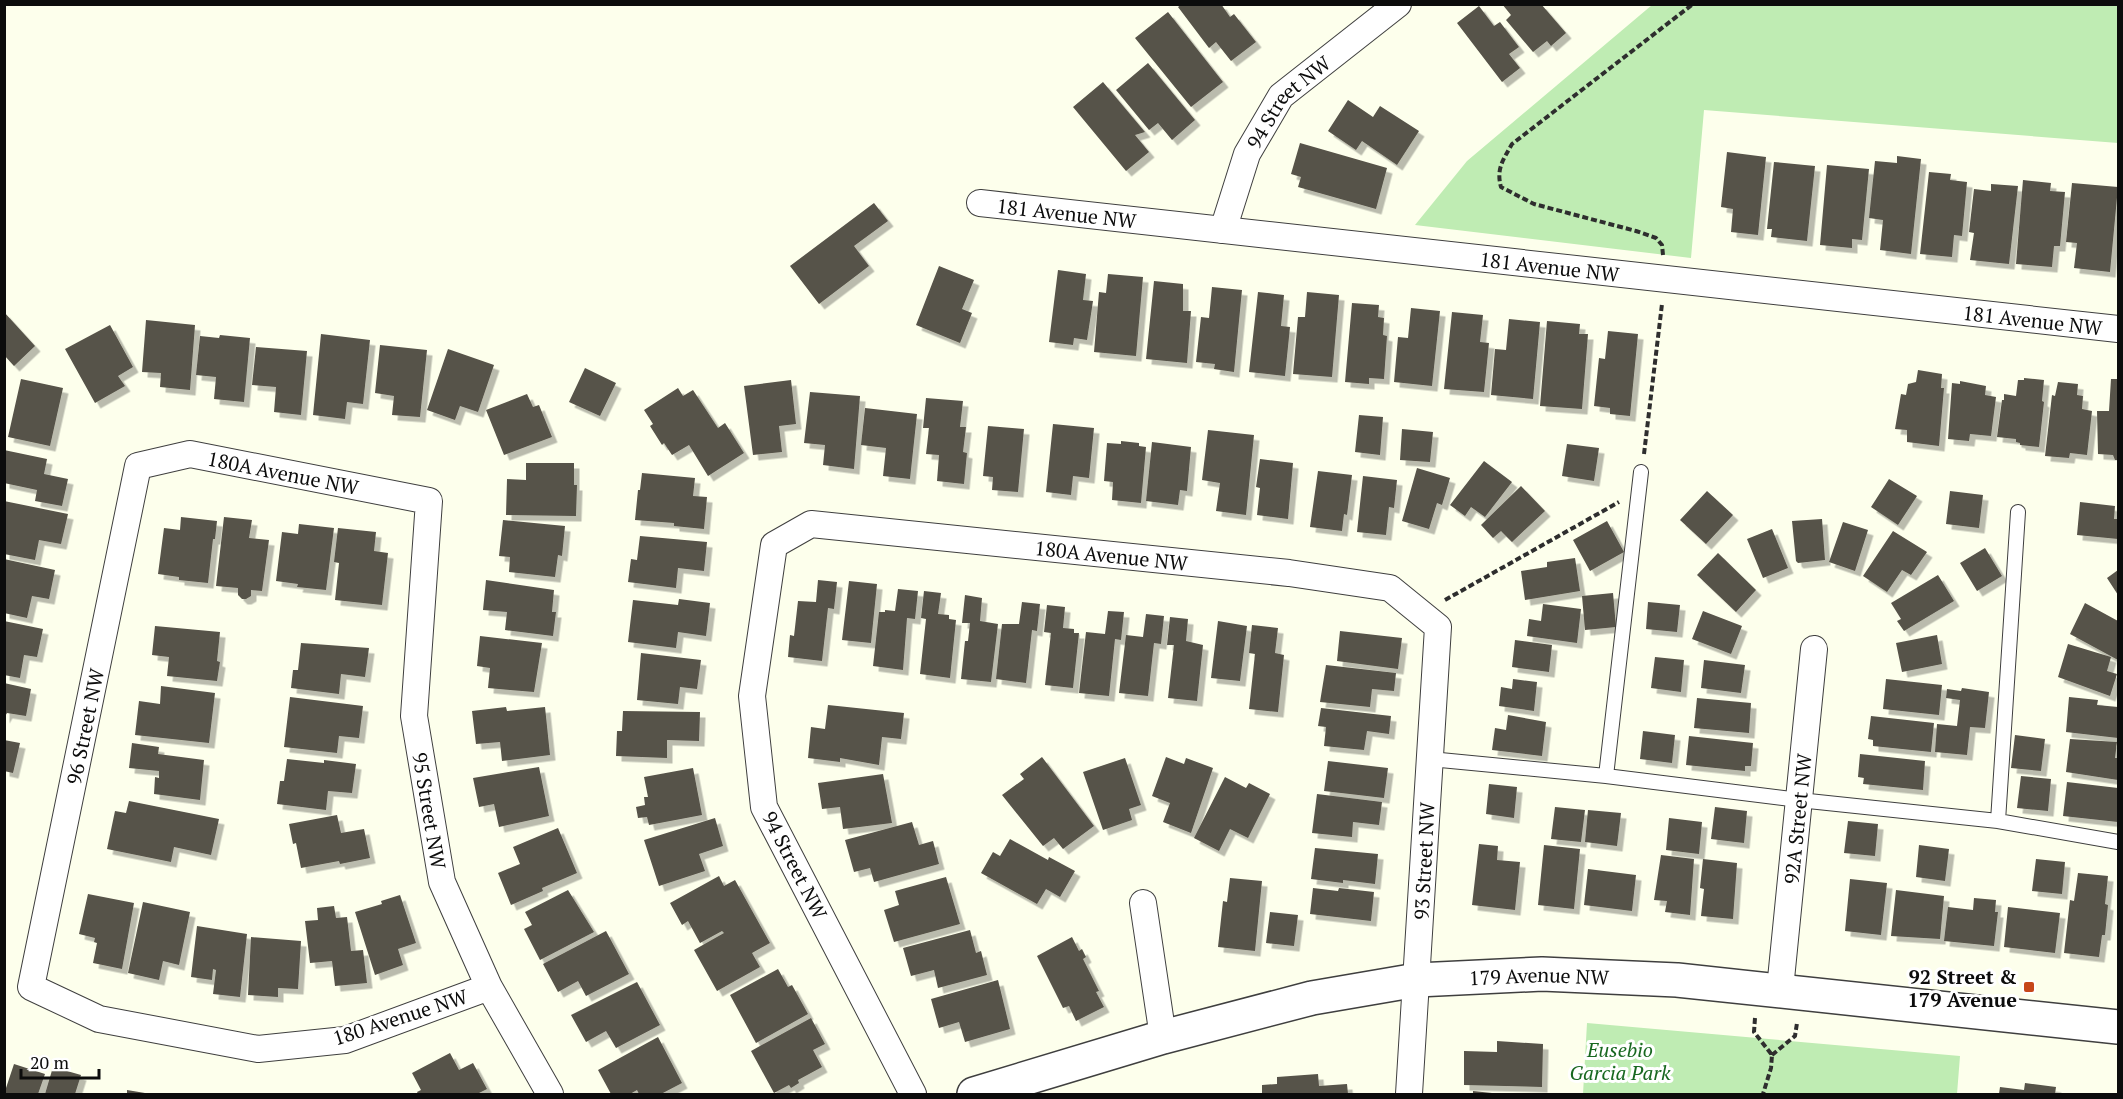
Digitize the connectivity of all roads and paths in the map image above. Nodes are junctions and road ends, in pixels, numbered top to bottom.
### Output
1 (1398, 4) edge
2 (1693, 4) edge
3 (980, 203) dead end
4 (1222, 231) junction
5 (1665, 280) junction
6 (2118, 329) edge
7 (138, 466) joint
8 (1641, 472) junction
9 (429, 501) joint
10 (2018, 512) dead end
11 (774, 545) joint
12 (1430, 620) junction
13 (1814, 649) dead end
14 (1430, 759) junction
15 (1606, 776) junction
16 (1799, 800) junction
17 (1998, 821) junction
18 (2118, 842) edge
19 (1143, 903) dead end
20 (1417, 980) junction
21 (31, 987) joint
22 (489, 987) junction
23 (1780, 990) junction
24 (2118, 1027) edge
25 (1163, 1037) junction
26 (1772, 1055) junction
27 (550, 1095) edge
28 (913, 1095) edge
29 (974, 1095) edge
30 (1409, 1095) edge
31 (1763, 1095) edge

1 - 4 street, 94 Street NW
2 - 5 path
3 - 4 street, 181 Avenue NW
4 - 5 street, 181 Avenue NW
5 - 6 street, 181 Avenue NW
5 - 8 path
7 - 9 street, 180A Avenue NW
7 - 21 street, 96 Street NW
8 - 12 path
8 - 15 lane
9 - 22 street, 95 Street NW
10 - 17 lane
11 - 12 street, 180A Avenue NW
11 - 28 street, 94 Street NW
12 - 14 street, 93 Street NW
13 - 16 street, 92A Street NW
14 - 15 lane
14 - 20 street, 93 Street NW
15 - 16 lane
16 - 17 lane
16 - 23 street, 92A Street NW
17 - 18 lane
19 - 25 street
20 - 23 street, 179 Avenue NW
20 - 25 street, 179 Avenue NW
20 - 30 street, 93 Street NW
21 - 22 street, 180 Avenue NW
22 - 27 street, 95 Street NW
23 - 24 street, 179 Avenue NW
23 - 26 path
23 - 26 path
25 - 29 street, 179 Avenue NW
26 - 31 path

